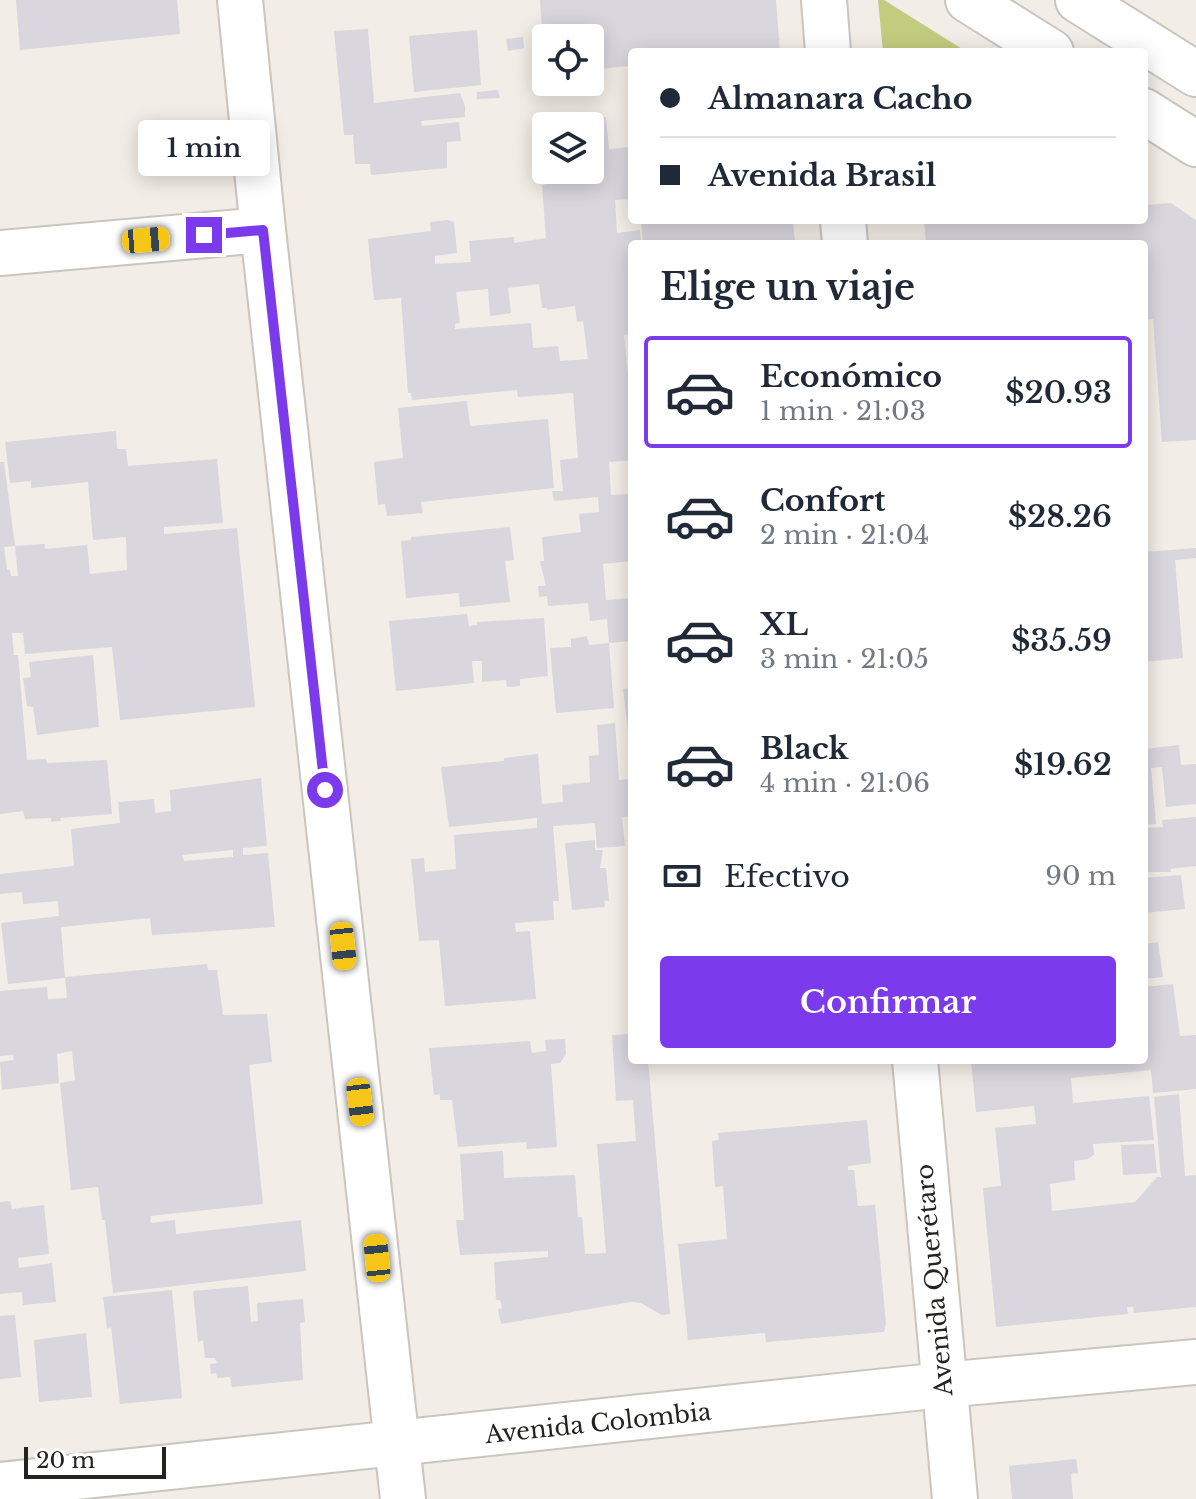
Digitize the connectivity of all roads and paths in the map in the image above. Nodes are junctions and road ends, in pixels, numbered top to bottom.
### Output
1 (240, 0) edge
2 (824, 0) edge
3 (968, 0) edge
4 (1078, 0) edge
5 (828, 48) edge
6 (1045, 48) edge
7 (1196, 74) edge
8 (1148, 114) edge
9 (1196, 144) edge
10 (263, 230) junction
11 (0, 253) edge
12 (915, 1064) edge
13 (1196, 1362) edge
14 (943, 1385) junction
15 (398, 1445) junction
16 (0, 1485) edge
17 (403, 1499) edge
18 (955, 1499) edge

1 - 10 street
2 - 5 street
3 - 6 street
4 - 7 street
8 - 9 street
10 - 11 street
10 - 15 street
12 - 14 street, Avenida Querétaro
13 - 14 street, Avenida Colombia
14 - 15 street, Avenida Colombia
14 - 18 street, Avenida Querétaro
15 - 16 street, Avenida Colombia
15 - 17 street

